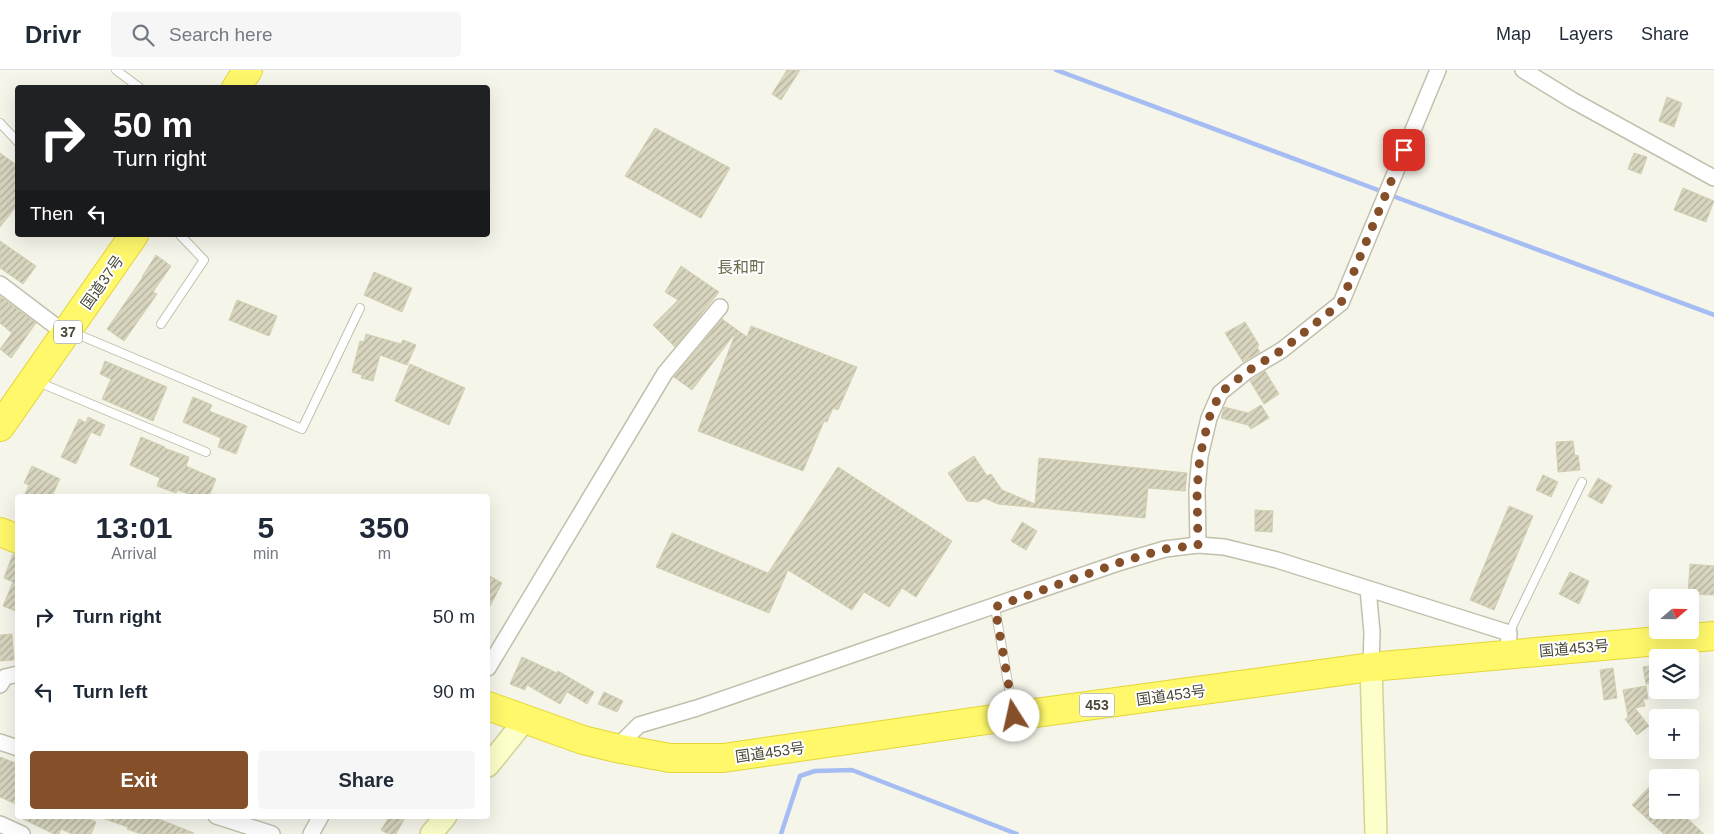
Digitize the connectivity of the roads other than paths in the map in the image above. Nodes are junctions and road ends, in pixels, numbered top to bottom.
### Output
1 (116, 70) edge
2 (248, 70) edge
3 (1438, 70) edge
4 (1523, 70) edge
5 (136, 85) edge
6 (238, 85) edge
7 (0, 123) edge
8 (15, 139) edge
9 (1714, 178) edge
10 (130, 237) edge
11 (182, 237) edge
12 (0, 284) edge
13 (720, 307) dead end
14 (360, 308) dead end
15 (161, 324) dead end
16 (67, 332) junction
17 (33, 380) junction
18 (0, 427) edge
19 (206, 452) dead end
20 (1582, 482) dead end
21 (0, 532) edge
22 (15, 537) edge
23 (1198, 545) junction
24 (1368, 590) junction
25 (995, 607) junction
26 (1714, 636) edge
27 (1508, 644) junction
28 (490, 665) edge
29 (1371, 668) junction
30 (15, 675) edge
31 (0, 685) edge
32 (490, 707) edge
33 (1014, 716) junction
34 (525, 720) junction
35 (0, 742) edge
36 (15, 747) edge
37 (616, 748) junction
38 (490, 764) edge
39 (225, 819) edge
40 (319, 819) edge
41 (444, 819) edge
42 (0, 824) edge
43 (22, 834) edge
44 (272, 834) edge
45 (311, 834) edge
46 (431, 834) edge
47 (1376, 834) edge

1 - 5 lane
2 - 6 highway
3 - 23 street
4 - 9 street
7 - 8 lane
10 - 16 highway, 国道37号 / 37
11 - 15 lane
12 - 16 street
13 - 28 street
14 - 16 lane
16 - 17 highway, 国道37号 / 37
17 - 18 highway, 国道37号 / 37
17 - 19 lane
20 - 27 lane
21 - 22 highway
23 - 24 street
23 - 25 street
24 - 27 street
24 - 29 street
25 - 33 lane
25 - 37 street
26 - 27 highway, 国道453号 / 453
27 - 29 highway, 国道453号 / 453
29 - 33 highway, 国道453号 / 453
29 - 47 street
30 - 31 street
32 - 34 highway, 国道453号 / 453
33 - 37 highway, 国道453号 / 453
34 - 37 highway, 国道453号 / 453
34 - 38 street
35 - 36 street
39 - 44 street
40 - 45 street
41 - 46 street
42 - 43 street

